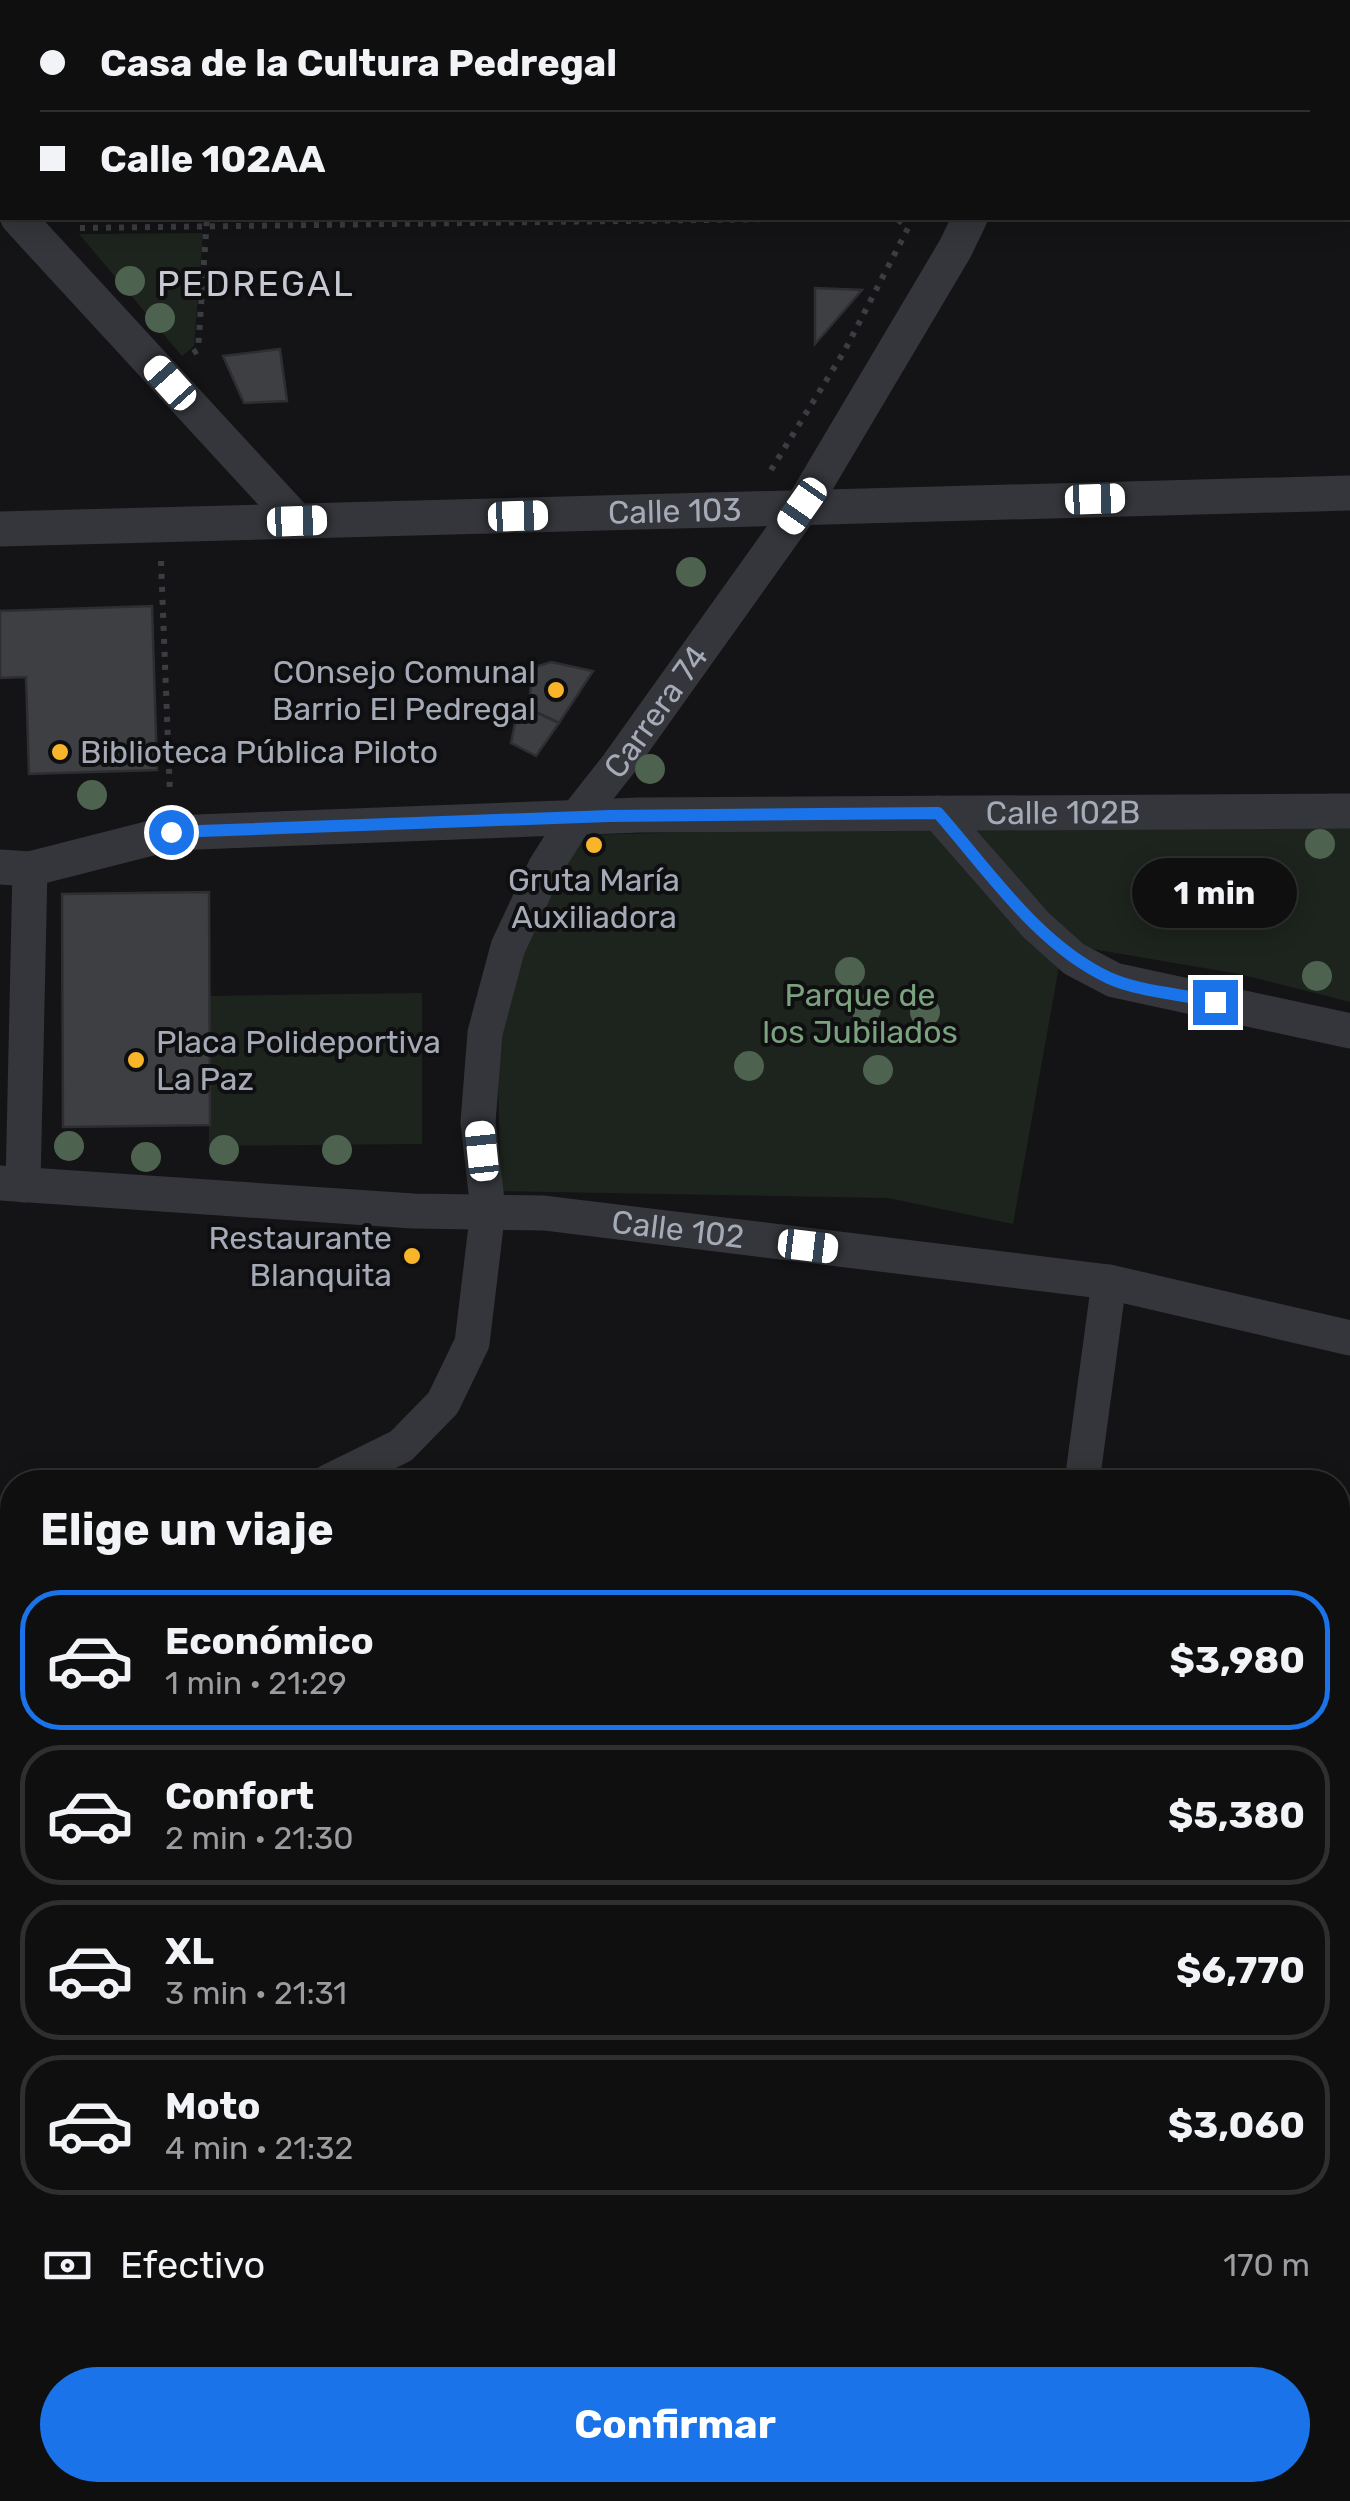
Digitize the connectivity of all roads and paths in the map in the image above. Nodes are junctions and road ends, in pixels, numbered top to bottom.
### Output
1 (20, 220) edge
2 (207, 220) edge
3 (728, 220) edge
4 (898, 220) edge
5 (969, 220) edge
6 (67, 228) dead end
7 (206, 228) junction
8 (190, 356) dead end
9 (765, 480) dead end
10 (1350, 492) edge
11 (802, 506) junction
12 (297, 521) junction
13 (159, 525) junction
14 (0, 529) edge
15 (1350, 811) edge
16 (938, 813) junction
17 (577, 816) junction
18 (171, 832) junction
19 (15, 868) edge
20 (1350, 1030) edge
21 (12, 1184) edge
22 (488, 1210) junction
23 (1109, 1282) junction
24 (1350, 1338) edge
25 (352, 1470) edge
26 (1084, 1470) edge

1 - 12 street
2 - 7 path
3 - 7 path
4 - 9 path
5 - 11 street, Carrera 74
6 - 7 path
7 - 8 path
10 - 11 street, Calle 103
11 - 12 street, Calle 103
11 - 17 street, Carrera 74
12 - 13 street, Calle 103
13 - 14 street, Calle 103
13 - 18 path
15 - 16 street, Calle 102B
16 - 17 street, Calle 102B
16 - 20 street
17 - 18 street, Calle 102B
17 - 22 street, Carrera 74
18 - 19 street, Calle 102B
19 - 21 street
21 - 22 street, Calle 102
22 - 23 street, Calle 102
22 - 25 street, Carrera 74
23 - 24 street, Calle 102
23 - 26 street

